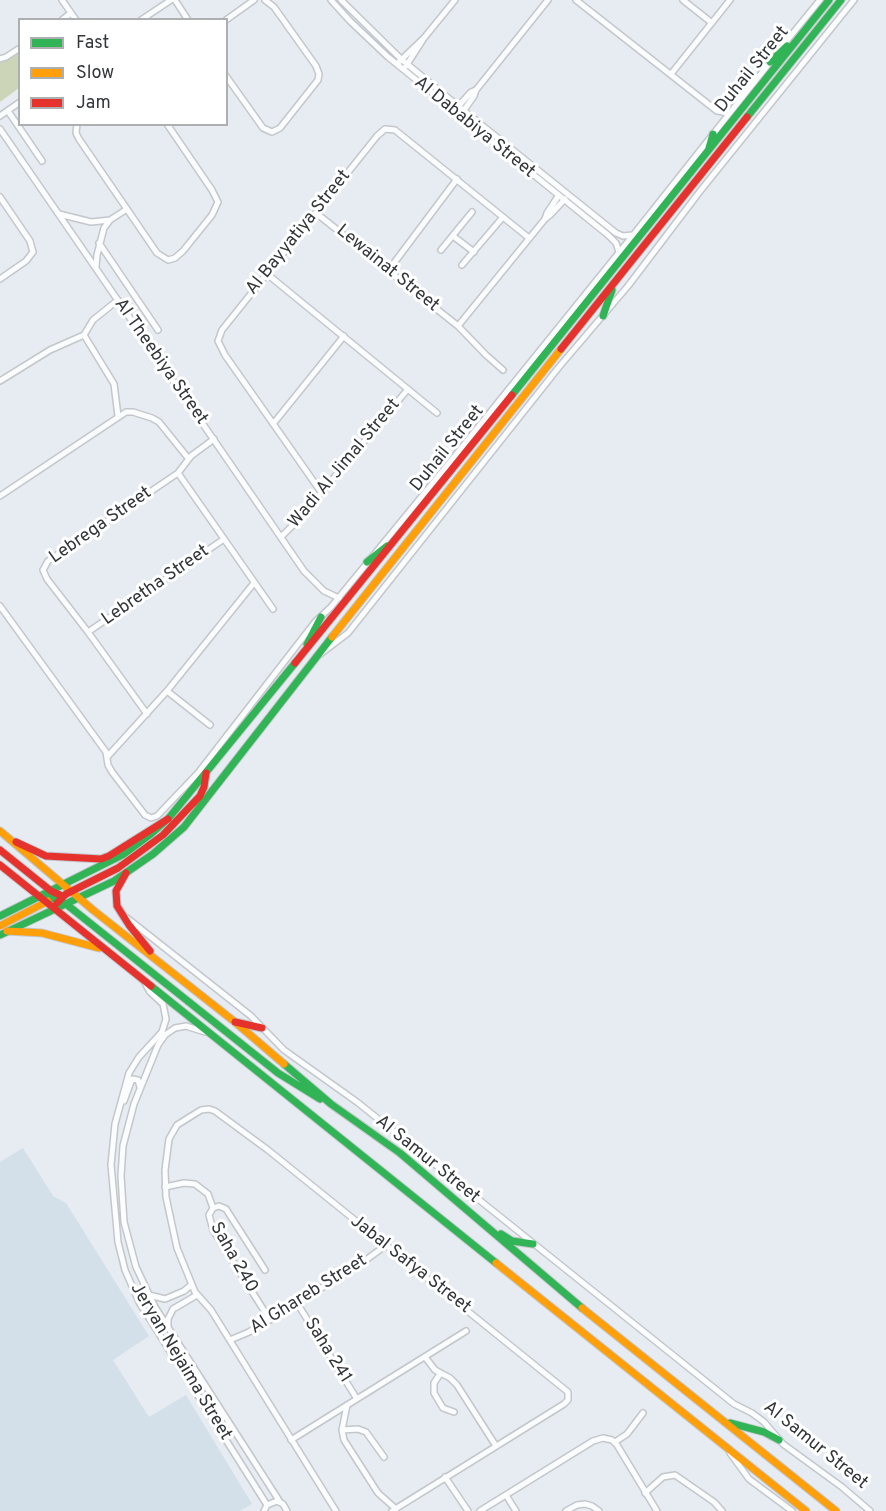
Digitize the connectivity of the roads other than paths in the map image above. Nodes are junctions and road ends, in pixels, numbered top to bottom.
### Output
1 (62, 0) edge
2 (173, 0) edge
3 (254, 0) edge
4 (265, 0) edge
5 (331, 0) edge
6 (341, 0) edge
7 (455, 0) edge
8 (548, 0) edge
9 (576, 0) edge
10 (683, 0) edge
11 (730, 0) edge
12 (820, 0) edge
13 (829, 0) edge
14 (841, 0) edge
15 (854, 0) edge
16 (71, 13) junction
17 (65, 18) edge
18 (75, 18) edge
19 (144, 18) edge
20 (186, 18) edge
21 (228, 19) edge
22 (712, 23) junction
23 (804, 30) junction
24 (424, 38) junction
25 (18, 49) edge
26 (0, 59) edge
27 (399, 62) junction
28 (770, 62) junction
29 (405, 67) junction
30 (671, 74) junction
31 (228, 79) edge
32 (476, 90) junction
33 (18, 104) edge
34 (456, 109) junction
35 (740, 110) junction
36 (8, 111) junction
37 (717, 111) junction
38 (730, 113) junction
39 (462, 114) junction
40 (0, 116) edge
41 (18, 126) edge
42 (18, 126) edge
43 (77, 126) edge
44 (168, 126) edge
45 (719, 126) junction
46 (0, 129) edge
47 (713, 134) junction
48 (707, 153) junction
49 (42, 161) dead end
50 (458, 180) junction
51 (563, 195) junction
52 (0, 197) edge
53 (127, 209) junction
54 (472, 212) dead end
55 (316, 213) junction
56 (58, 214) junction
57 (502, 216) junction
58 (110, 220) junction
59 (634, 234) junction
60 (453, 236) junction
61 (529, 238) junction
62 (99, 243) junction
63 (441, 250) dead end
64 (474, 252) junction
65 (619, 252) junction
66 (462, 266) dead end
67 (96, 269) junction
68 (388, 271) junction
69 (602, 272) junction
70 (267, 274) junction
71 (0, 279) edge
72 (615, 284) junction
73 (598, 285) junction
74 (118, 300) junction
75 (603, 316) junction
76 (458, 326) junction
77 (158, 330) dead end
78 (84, 334) junction
79 (344, 336) junction
80 (503, 370) dead end
81 (0, 381) edge
82 (408, 389) junction
83 (437, 413) dead end
84 (118, 416) junction
85 (273, 424) junction
86 (214, 439) junction
87 (188, 459) junction
88 (178, 473) junction
89 (321, 492) junction
90 (0, 496) edge
91 (281, 537) junction
92 (224, 539) junction
93 (396, 539) junction
94 (366, 562) junction
95 (254, 583) junction
96 (324, 591) junction
97 (339, 597) junction
98 (0, 606) edge
99 (331, 607) junction
100 (273, 609) dead end
101 (321, 617) junction
102 (88, 632) junction
103 (304, 652) junction
104 (319, 655) junction
105 (167, 691) junction
106 (147, 714) junction
107 (210, 725) dead end
108 (108, 756) junction
109 (206, 773) junction
110 (168, 819) junction
111 (0, 831) edge
112 (11, 841) junction
113 (0, 850) edge
114 (0, 865) edge
115 (126, 873) junction
116 (63, 885) junction
117 (72, 892) junction
118 (39, 897) junction
119 (58, 897) junction
120 (78, 898) junction
121 (45, 903) junction
122 (54, 910) junction
123 (120, 913) junction
124 (0, 916) edge
125 (0, 926) edge
126 (4, 933) edge
127 (106, 951) junction
128 (154, 957) junction
129 (145, 982) junction
130 (235, 1022) junction
131 (262, 1028) junction
132 (212, 1034) junction
133 (140, 1089) junction
134 (331, 1104) junction
135 (118, 1112) junction
136 (165, 1187) junction
137 (449, 1195) junction
138 (213, 1208) junction
139 (534, 1244) junction
140 (385, 1246) junction
141 (265, 1270) dead end
142 (191, 1285) junction
143 (149, 1295) junction
144 (197, 1295) junction
145 (297, 1303) junction
146 (270, 1320) junction
147 (168, 1329) junction
148 (466, 1331) dead end
149 (230, 1340) junction
150 (425, 1357) junction
151 (440, 1374) junction
152 (357, 1399) junction
153 (347, 1405) junction
154 (454, 1412) dead end
155 (643, 1413) dead end
156 (724, 1421) junction
157 (342, 1430) junction
158 (291, 1440) junction
159 (779, 1440) junction
160 (615, 1442) junction
161 (496, 1446) junction
162 (725, 1447) junction
163 (384, 1457) dead end
164 (445, 1478) junction
165 (645, 1492) junction
166 (506, 1495) junction
167 (280, 1502) junction
168 (266, 1508) edge
169 (786, 1508) edge
170 (394, 1510) edge
171 (287, 1511) edge
172 (336, 1511) edge
173 (468, 1511) edge
174 (480, 1511) edge
175 (516, 1511) edge
176 (566, 1511) edge
177 (599, 1511) edge
178 (657, 1511) edge
179 (722, 1511) edge
180 (792, 1511) edge
181 (806, 1511) edge
182 (836, 1511) edge
183 (870, 1511) edge

1 - 16 street
2 - 19 street
2 - 20 street
3 - 21 street
4 - 31 street
5 - 27 street, Al Dababiya Street
6 - 27 street, Al Dababiya Street
7 - 24 street
8 - 32 street
9 - 30 street
10 - 22 street
11 - 22 street
12 - 28 street, Duhail Street
13 - 23 main road, Duhail Street
14 - 72 main road, Duhail Street
15 - 75 street, Duhail Street
16 - 17 street
16 - 18 street
22 - 30 street
23 - 28 main road
23 - 35 main road, Duhail Street
24 - 27 street
24 - 29 street
25 - 26 street
27 - 29 street, Al Dababiya Street
28 - 38 street, Duhail Street
29 - 34 street, Al Dababiya Street
30 - 37 street
32 - 34 street
32 - 39 street
33 - 36 street
34 - 39 street, Al Dababiya Street
35 - 38 main road
35 - 48 main road, Duhail Street
36 - 40 street
36 - 41 street
37 - 38 street
37 - 45 street
38 - 45 street, Duhail Street
39 - 51 street, Al Dababiya Street
42 - 49 street
43 - 53 street
44 - 53 street
45 - 47 street, Duhail Street
46 - 56 street, Al Theebiya Street
47 - 48 main road
47 - 59 street, Duhail Street
48 - 73 main road, Duhail Street
50 - 55 street, Al Bayyatiya Street
50 - 57 street, Al Bayyatiya Street
50 - 68 street
51 - 59 street, Al Dababiya Street
51 - 61 street
51 - 65 street, Al Dababiya Street
52 - 71 street
53 - 58 street
54 - 60 street
55 - 68 street, Lewainat Street
55 - 70 street, Al Bayyatiya Street
56 - 58 street
56 - 67 street, Al Theebiya Street
57 - 61 street, Al Bayyatiya Street
57 - 64 street
58 - 62 street
59 - 65 street, Duhail Street
60 - 63 street
60 - 64 street
61 - 76 street
62 - 67 street
62 - 77 street
64 - 66 street
65 - 69 street, Duhail Street
67 - 74 street, Al Theebiya Street
68 - 76 street, Lewainat Street
69 - 73 main road
69 - 94 street, Duhail Street
70 - 79 street, Wadi Al Jimal Street
70 - 85 street, Al Bayyatiya Street
72 - 75 main road
72 - 104 main road, Duhail Street
73 - 93 main road, Duhail Street
74 - 78 street
74 - 86 street, Al Theebiya Street
75 - 104 street, Duhail Street
76 - 80 street, Lewainat Street
78 - 81 street
78 - 84 street
79 - 82 street, Wadi Al Jimal Street
79 - 85 street
82 - 83 street, Wadi Al Jimal Street
82 - 89 street, Wadi Al Jimal Street
84 - 87 street
84 - 90 street
85 - 89 street, Al Bayyatiya Street
86 - 87 street, Lebrega Street
86 - 91 street, Al Theebiya Street
87 - 88 street, Lebrega Street
88 - 92 street
88 - 102 street, Lebrega Street
89 - 91 street, Wadi Al Jimal Street
91 - 96 street, Al Theebiya Street
92 - 95 street
92 - 102 street, Lebretha Street
93 - 94 main road
93 - 103 main road, Duhail Street
94 - 97 street, Duhail Street
95 - 100 street
95 - 105 street
96 - 97 street, Al Theebiya Street
96 - 99 street, Al Theebiya Street
97 - 99 street, Duhail Street
98 - 108 street
99 - 101 street, Duhail Street
101 - 103 main road
101 - 108 street, Duhail Street
102 - 106 street, Lebrega Street
103 - 109 main road, Duhail Street
104 - 115 main road, Duhail Street
105 - 106 street
105 - 107 street
106 - 108 street
109 - 110 main road, Duhail Street
109 - 117 main road
110 - 112 main road
110 - 116 main road, Duhail Street
111 - 112 main road, Al Samur Street
112 - 116 main road, Al Samur Street
113 - 119 main road
114 - 118 main road, Al Samur Street
115 - 120 main road, Duhail Street
115 - 123 main road
116 - 117 main road, Al Samur Street
116 - 119 main road
117 - 119 main road
117 - 120 main road, Al Samur Street
118 - 119 main road
118 - 121 main road, Al Samur Street
118 - 124 main road
119 - 120 main road
119 - 121 main road
119 - 122 main road
119 - 134 main road
120 - 128 main road, Al Samur Street
121 - 122 main road, Al Samur Street
121 - 125 main road
122 - 126 main road
122 - 127 main road, Al Samur Street
123 - 128 main road
123 - 131 street, Al Samur Street
126 - 127 main road
127 - 129 main road, Al Samur Street
128 - 130 main road, Al Samur Street
129 - 132 main road, Al Samur Street
129 - 135 street, Jeryan Nejaima Street
130 - 131 main road
130 - 134 main road, Al Samur Street
131 - 139 street, Al Samur Street
132 - 133 street, Jeryan Nejaima Street
132 - 162 main road, Al Samur Street
133 - 135 street
133 - 143 street, Jeryan Nejaima Street
134 - 137 main road, Al Samur Street
135 - 168 street, Jeryan Nejaima Street
136 - 138 street
136 - 140 street, Jabal Safya Street
136 - 142 street, Jabal Safya Street
137 - 139 main road
137 - 156 main road, Al Samur Street
138 - 141 street, Saha 240
138 - 146 street, Saha 240
139 - 159 street, Al Samur Street
140 - 145 street, Al Ghareb Street
140 - 161 street, Jabal Safya Street
142 - 143 street
142 - 144 street, Jabal Safya Street
143 - 147 street, Jeryan Nejaima Street
144 - 147 street
144 - 149 street, Jabal Safya Street
145 - 146 street, Al Ghareb Street
145 - 152 street, Saha 241
146 - 149 street, Al Ghareb Street
147 - 167 street, Jeryan Nejaima Street
148 - 150 street
149 - 158 street, Jabal Safya Street
150 - 151 street
150 - 152 street
151 - 154 street
151 - 161 street
152 - 153 street
153 - 157 street
153 - 158 street
155 - 160 street
156 - 159 main road
156 - 182 main road, Al Samur Street
157 - 163 street
157 - 170 street
158 - 172 street, Jabal Safya Street
159 - 183 street, Al Samur Street
160 - 165 street
160 - 166 street
161 - 164 street, Jabal Safya Street
162 - 169 street, Al Samur Street
162 - 181 main road, Al Samur Street
164 - 170 street, Jabal Safya Street
164 - 173 street
165 - 178 street
165 - 179 street
166 - 174 street
166 - 175 street
167 - 168 street
167 - 171 street, Jeryan Nejaima Street
169 - 180 street, Al Samur Street
176 - 177 street

